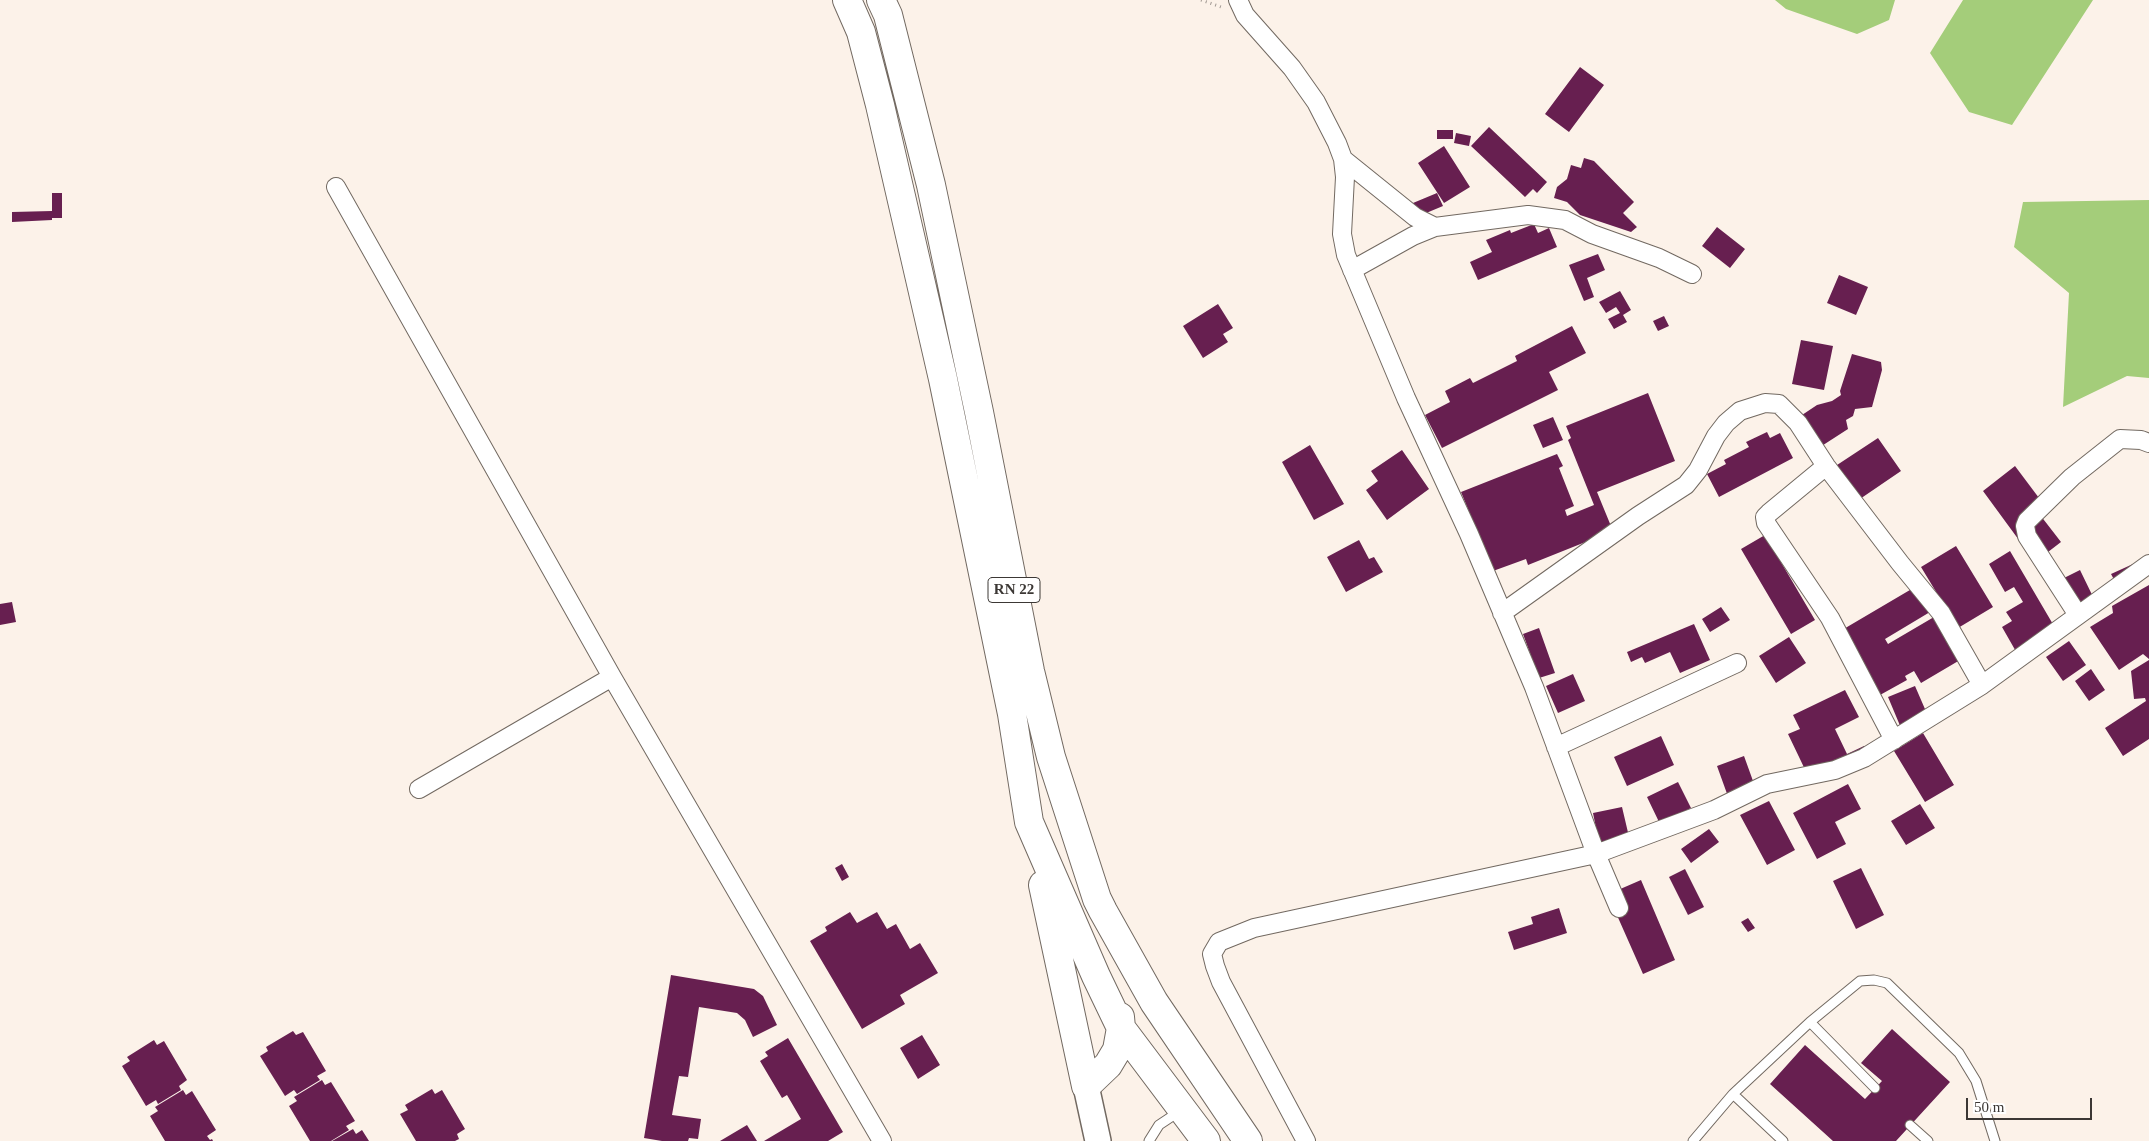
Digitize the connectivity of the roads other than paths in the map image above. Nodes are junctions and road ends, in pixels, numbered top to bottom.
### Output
1 (847, 0) edge
2 (881, 0) edge
3 (1238, 0) edge
4 (1342, 159) junction
5 (336, 187) dead end
6 (1435, 227) junction
7 (1352, 270) junction
8 (1692, 274) dead end
9 (2149, 443) edge
10 (1826, 466) junction
11 (2149, 564) edge
12 (1502, 613) junction
13 (2078, 615) junction
14 (1737, 663) dead end
15 (612, 677) junction
16 (1982, 685) junction
17 (1894, 740) junction
18 (1556, 747) junction
19 (419, 789) dead end
20 (1029, 822) junction
21 (1596, 854) junction
22 (1619, 908) dead end
23 (1116, 934) junction
24 (1810, 1022) junction
25 (1121, 1028) junction
26 (1086, 1086) junction
27 (1875, 1088) dead end
28 (1733, 1094) junction
29 (1182, 1110) junction
30 (1910, 1125) dead end
31 (882, 1141) edge
32 (1098, 1141) edge
33 (1149, 1141) edge
34 (1206, 1141) edge
35 (1248, 1141) edge
36 (1306, 1141) edge
37 (1693, 1141) edge
38 (1783, 1141) edge
39 (1928, 1141) edge
40 (1995, 1141) edge

1 - 20 highway, RN 22
2 - 23 highway, RN 22
3 - 4 street
4 - 6 street
4 - 7 street
5 - 15 street
6 - 7 street
6 - 8 street
7 - 12 street
9 - 13 street
10 - 12 street
10 - 16 street
10 - 17 street
11 - 13 street
12 - 18 street
13 - 16 street
14 - 18 street
15 - 19 street
15 - 31 street
16 - 17 street
17 - 21 street
18 - 21 street
20 - 25 highway, RN 22
20 - 26 highway
21 - 22 street
21 - 36 street
23 - 25 highway
23 - 35 highway, RN 22
24 - 27 lane
24 - 28 lane
24 - 40 lane
25 - 26 highway
25 - 29 highway, RN 22
26 - 32 main road
28 - 37 lane
28 - 38 lane
29 - 33 lane
29 - 34 highway, RN 22
30 - 39 lane

